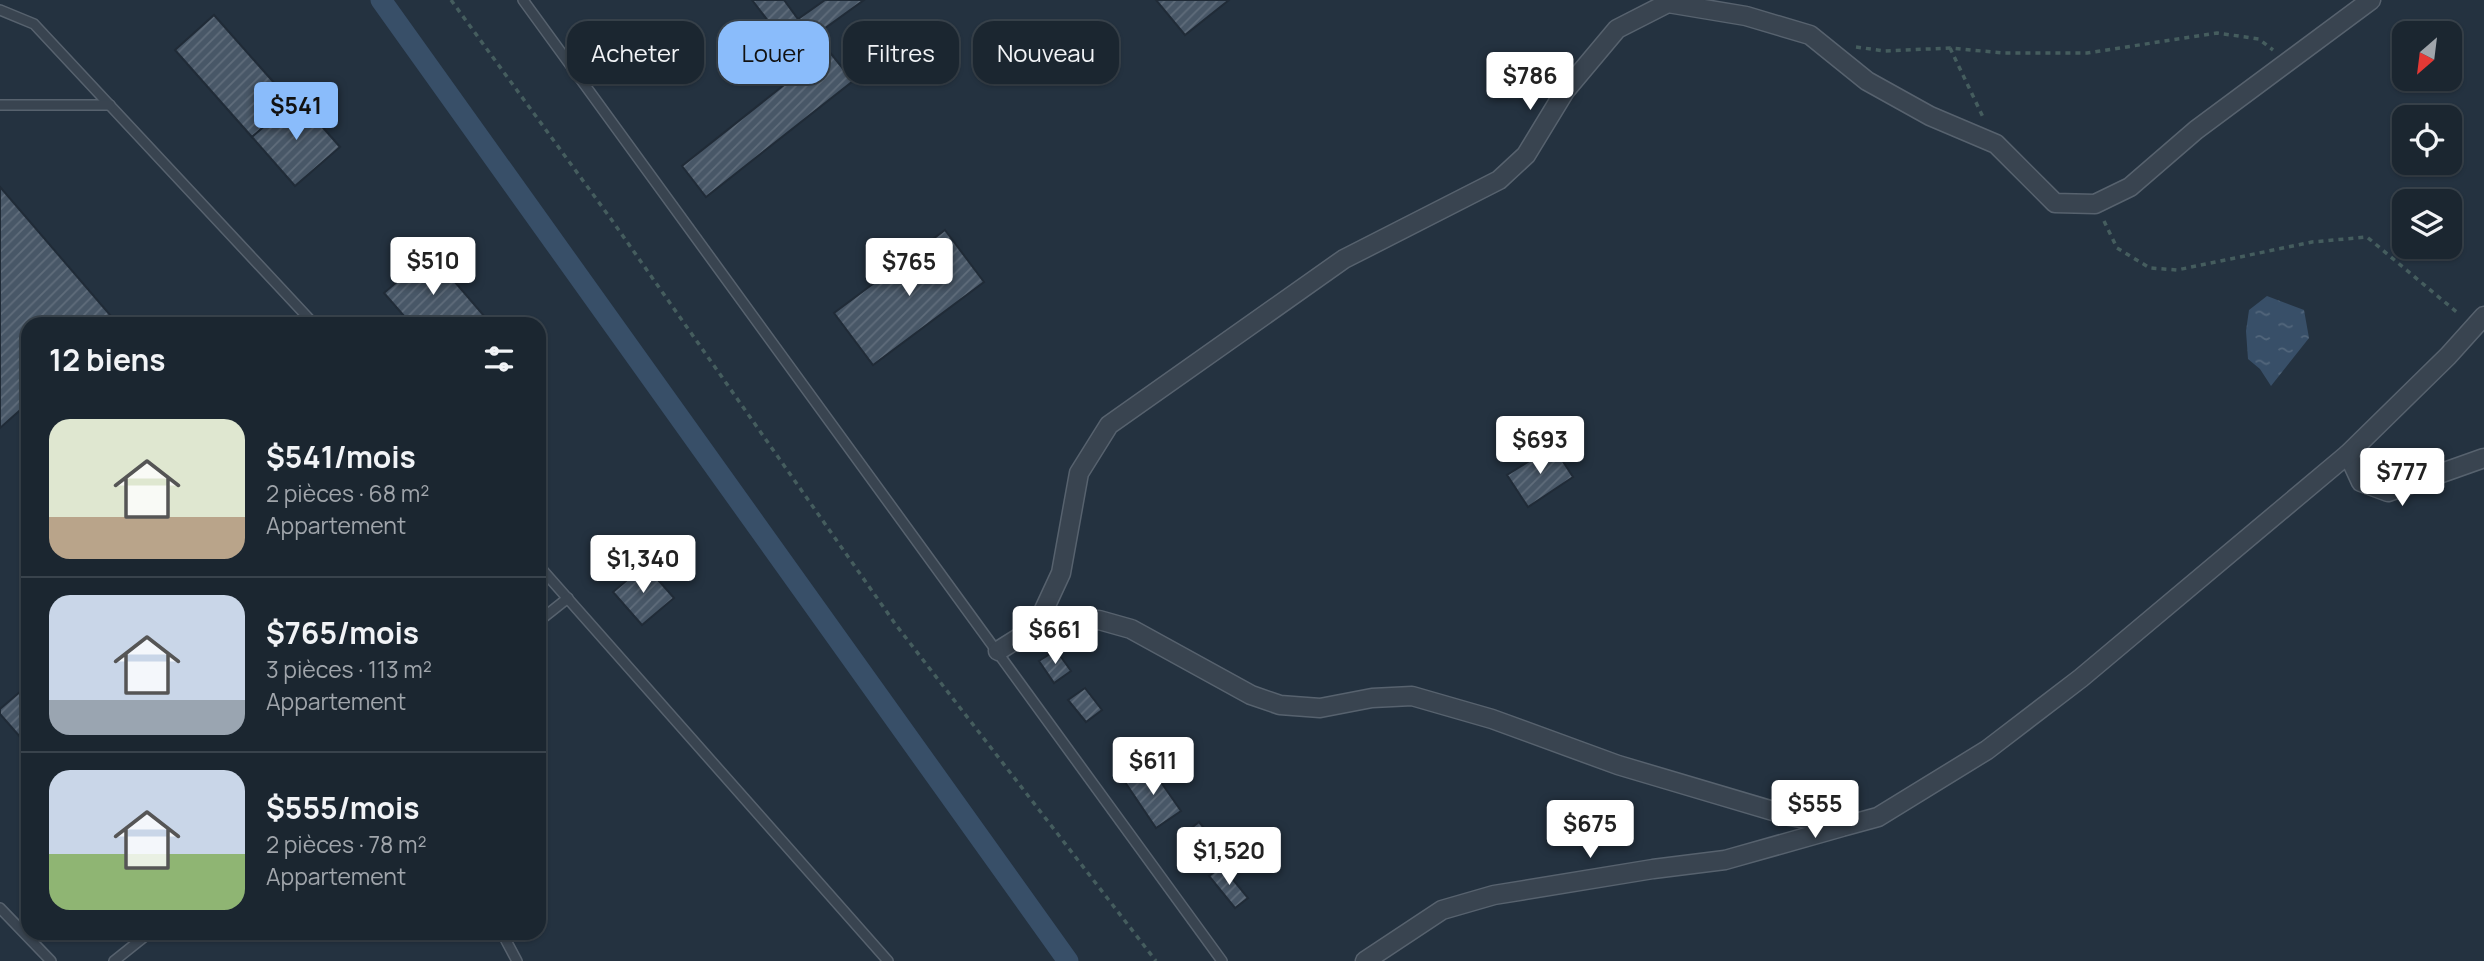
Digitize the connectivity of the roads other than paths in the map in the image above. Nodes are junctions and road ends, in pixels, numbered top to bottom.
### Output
1 (523, 0) edge
2 (2371, 0) edge
3 (0, 10) edge
4 (0, 105) edge
5 (110, 105) junction
6 (307, 317) edge
7 (2479, 322) edge
8 (2348, 454) junction
9 (2484, 458) edge
10 (546, 574) edge
11 (568, 598) junction
12 (546, 615) edge
13 (1036, 627) junction
14 (998, 652) junction
15 (1845, 826) junction
16 (0, 908) edge
17 (21, 930) edge
18 (31, 940) edge
19 (140, 940) edge
20 (506, 940) edge
21 (51, 961) edge
22 (114, 961) edge
23 (517, 961) edge
24 (888, 961) edge
25 (1222, 961) edge
26 (1365, 961) edge

1 - 14 lane
2 - 13 street
3 - 5 lane
4 - 5 lane
5 - 6 lane
7 - 8 street
8 - 9 street
8 - 15 street
10 - 11 lane
11 - 12 lane
11 - 24 lane
13 - 14 street
13 - 15 street
14 - 25 lane
15 - 26 street
16 - 17 lane
18 - 21 lane
19 - 22 lane
20 - 23 lane

